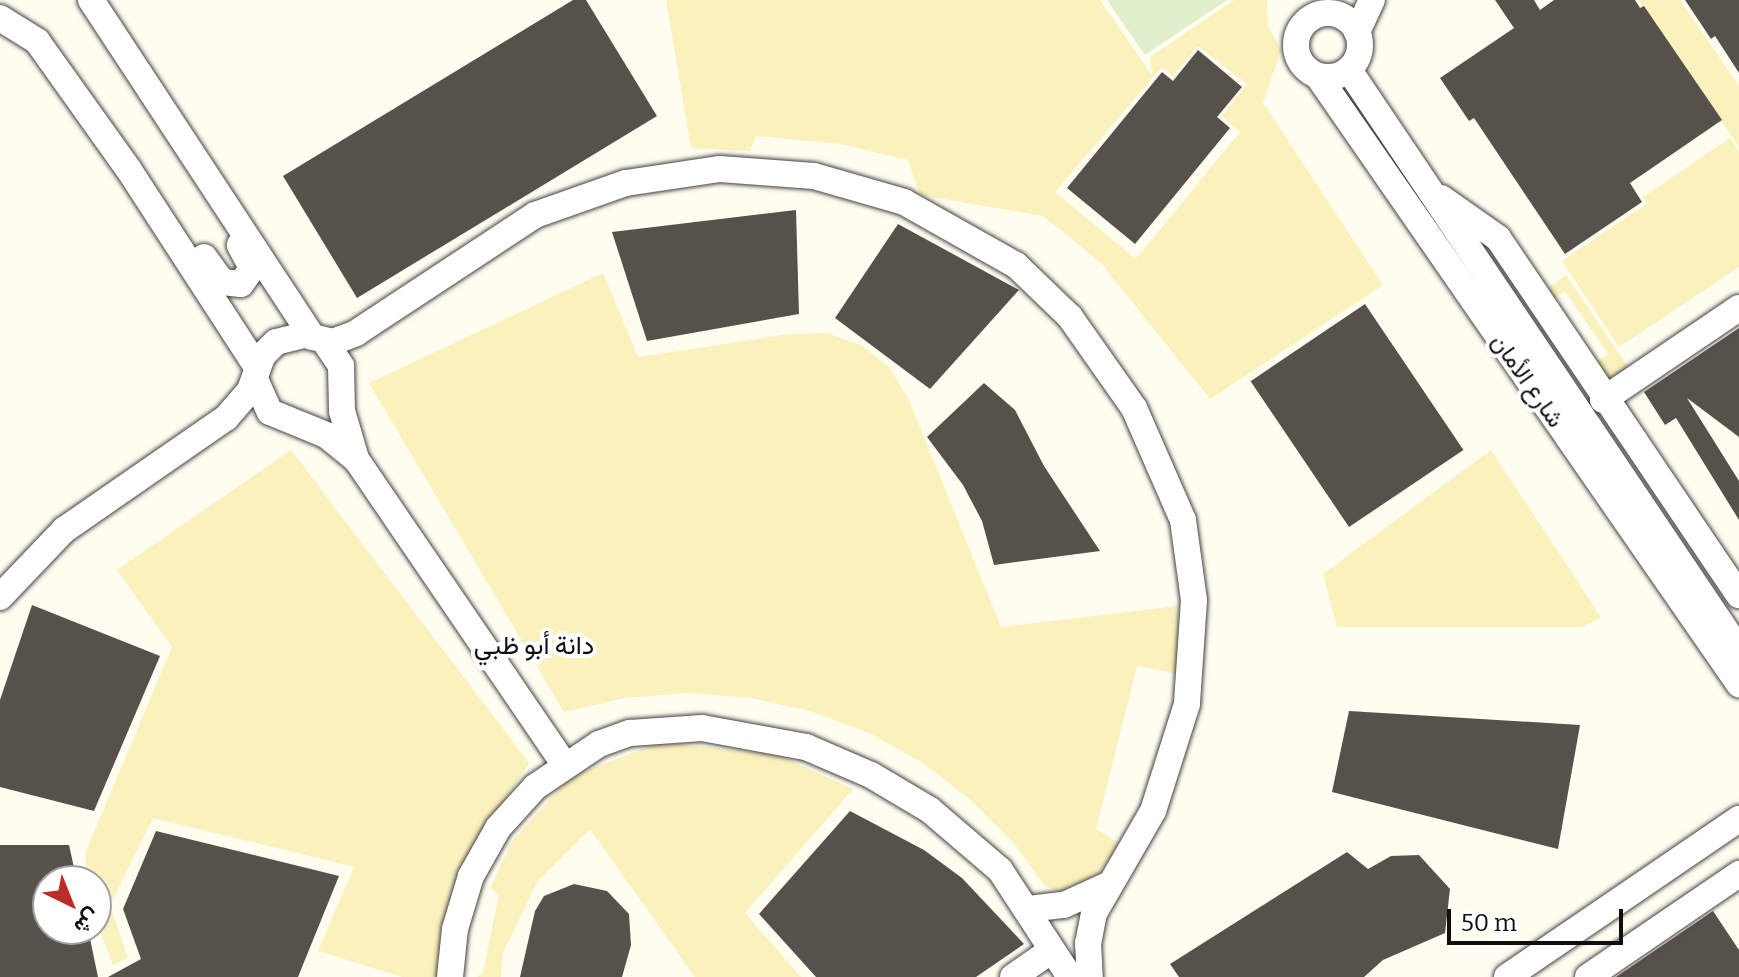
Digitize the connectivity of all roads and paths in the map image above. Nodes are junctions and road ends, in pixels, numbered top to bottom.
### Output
1 (91, 0) edge
2 (1372, 0) edge
3 (1317, 8) edge
4 (0, 18) edge
5 (1357, 32) junction
6 (1349, 70) junction
7 (1318, 76) junction
8 (179, 140) junction
9 (129, 170) junction
10 (1433, 193) junction
11 (1739, 308) edge
12 (318, 339) junction
13 (256, 373) junction
14 (1603, 400) junction
15 (356, 459) junction
16 (1659, 549) junction
17 (1739, 595) edge
18 (0, 597) edge
19 (1739, 650) edge
20 (1739, 684) edge
21 (563, 763) junction
22 (1739, 819) edge
23 (1694, 850) junction
24 (1108, 885) junction
25 (1722, 886) edge
26 (1029, 909) junction
27 (1052, 950) junction
28 (450, 977) edge
29 (1013, 977) edge
30 (1070, 977) edge
31 (1090, 977) edge
32 (1507, 977) edge
33 (1588, 977) edge

1 - 8 street
2 - 5 street
3 - 5 street
3 - 7 street
4 - 9 street
5 - 6 street
6 - 7 street
6 - 10 street, شارع الأمان
7 - 16 street, شارع الأمان
8 - 9 street
8 - 12 street
9 - 13 street
10 - 14 street
10 - 16 street, شارع الأمان
11 - 14 street
12 - 13 street
12 - 15 street
12 - 24 street
13 - 15 street
13 - 18 street
14 - 17 street
15 - 21 street
16 - 19 street, شارع الأمان
16 - 20 street, شارع الأمان
21 - 26 street
21 - 28 street
22 - 23 street
23 - 25 street
23 - 32 street
24 - 26 street
24 - 31 street
25 - 33 street
26 - 27 street
27 - 29 street
27 - 30 street

